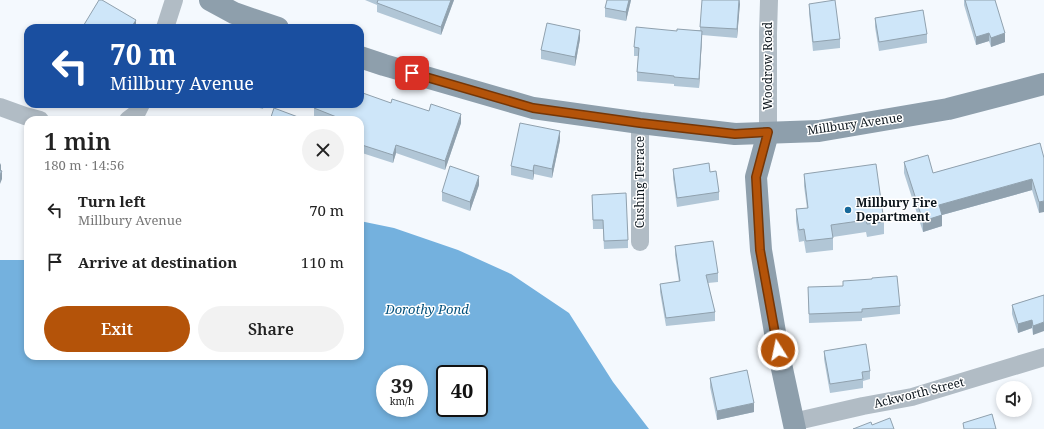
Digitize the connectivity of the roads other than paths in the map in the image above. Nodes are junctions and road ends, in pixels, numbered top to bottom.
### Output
1 (174, 0) edge
2 (210, 0) edge
3 (769, 0) edge
4 (166, 24) edge
5 (266, 24) edge
6 (364, 58) edge
7 (1044, 84) edge
8 (0, 107) edge
9 (25, 116) edge
10 (640, 123) junction
11 (768, 132) junction
12 (640, 242) dead end
13 (1044, 357) edge
14 (794, 426) edge

1 - 4 street
2 - 5 main road
3 - 11 street, Woodrow Road
6 - 10 main road, Millbury Avenue
7 - 11 main road, Millbury Avenue
8 - 9 street
10 - 11 main road, Millbury Avenue
10 - 12 street, Cushing Terrace
11 - 14 main road
13 - 14 street, Ackworth Street

